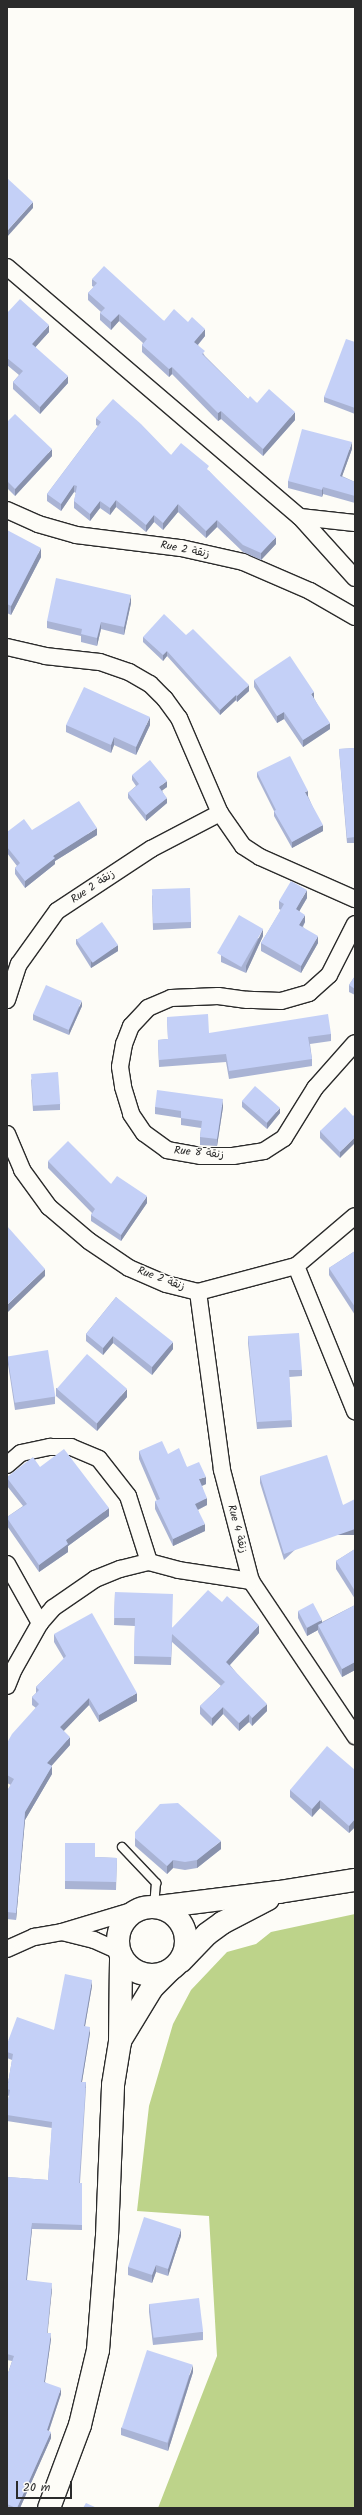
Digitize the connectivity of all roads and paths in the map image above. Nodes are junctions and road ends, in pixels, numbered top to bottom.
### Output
1 (7, 267) edge
2 (7, 510) edge
3 (300, 517) junction
4 (355, 523) edge
5 (355, 578) edge
6 (355, 617) edge
7 (7, 647) edge
8 (220, 813) junction
9 (355, 899) edge
10 (355, 924) edge
11 (7, 1000) edge
12 (355, 1043) edge
13 (7, 1134) edge
14 (355, 1216) edge
15 (296, 1266) junction
16 (198, 1292) junction
17 (355, 1411) edge
18 (7, 1465) edge
19 (150, 1562) junction
20 (7, 1564) edge
21 (251, 1581) junction
22 (40, 1623) junction
23 (7, 1686) edge
24 (355, 1736) edge
25 (122, 1847) dead end
26 (355, 1880) edge
27 (279, 1892) junction
28 (150, 1907) junction
29 (62, 1932) junction
30 (7, 1949) edge
31 (120, 1954) junction
32 (174, 1967) junction
33 (120, 2042) junction
34 (50, 2508) edge

1 - 3 street
2 - 6 street, Rue 2 زنقة
3 - 4 street
3 - 5 street
7 - 8 street
8 - 9 street
8 - 11 street, Rue 2 زنقة
10 - 12 street, Rue 8 زنقة
13 - 16 street, Rue 2 زنقة
14 - 15 street, Rue 2 زنقة
15 - 16 street, Rue 2 زنقة
15 - 17 street
16 - 21 street, Rue 4 زنقة
18 - 19 street
19 - 21 street
19 - 22 street
20 - 22 street
21 - 24 street, Rue 4 زنقة
22 - 23 street
25 - 28 lane
26 - 27 main road
27 - 28 main road
27 - 32 main road
28 - 29 street
28 - 31 main road
28 - 32 main road
29 - 30 street
29 - 31 street
31 - 32 main road
31 - 33 main road
32 - 33 main road
33 - 34 main road

